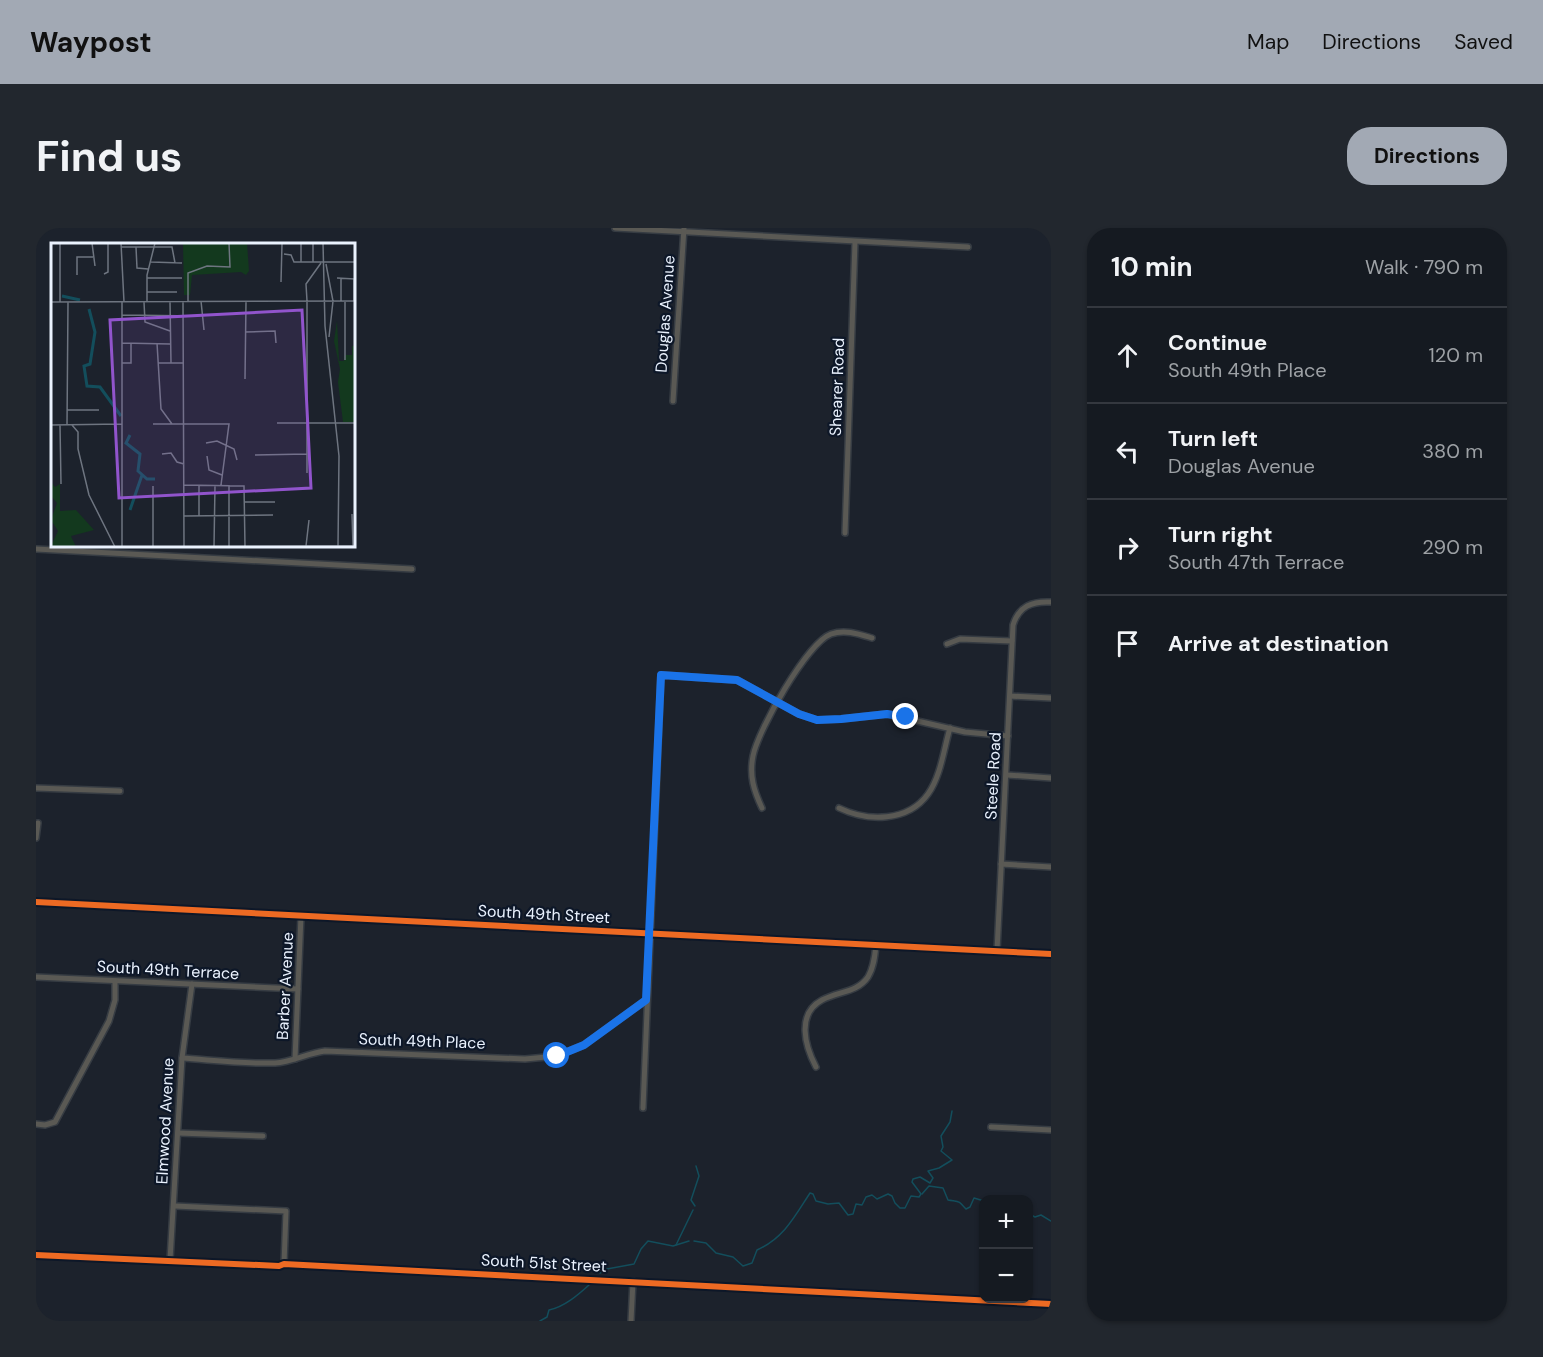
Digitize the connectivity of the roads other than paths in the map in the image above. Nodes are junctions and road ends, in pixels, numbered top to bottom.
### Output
1 (615, 228) edge
2 (684, 230) edge
3 (855, 242) junction
4 (968, 247) dead end
5 (673, 401) dead end
6 (845, 533) dead end
7 (143, 548) edge
8 (36, 549) edge
9 (143, 555) junction
10 (412, 569) dead end
11 (1051, 602) edge
12 (872, 638) dead end
13 (1012, 641) junction
14 (947, 644) dead end
15 (1010, 696) junction
16 (1051, 698) edge
17 (777, 702) junction
18 (950, 728) junction
19 (1008, 736) junction
20 (1006, 775) junction
21 (1051, 777) edge
22 (36, 788) edge
23 (120, 791) dead end
24 (762, 808) dead end
25 (840, 808) dead end
26 (38, 824) dead end
27 (36, 838) edge
28 (1001, 864) junction
29 (1051, 867) edge
30 (36, 902) edge
31 (302, 916) junction
32 (649, 933) junction
33 (876, 945) junction
34 (998, 951) junction
35 (1051, 954) edge
36 (36, 977) edge
37 (115, 981) junction
38 (192, 984) junction
39 (298, 989) junction
40 (646, 1000) junction
41 (182, 1058) junction
42 (295, 1059) junction
43 (816, 1066) dead end
44 (643, 1108) dead end
45 (36, 1124) edge
46 (991, 1127) dead end
47 (1051, 1130) edge
48 (177, 1132) junction
49 (263, 1136) dead end
50 (175, 1206) junction
51 (36, 1255) edge
52 (170, 1260) junction
53 (284, 1264) junction
54 (633, 1281) junction
55 (1051, 1304) edge
56 (631, 1321) edge

1 - 2 street
2 - 3 street
2 - 5 street, Douglas Avenue
3 - 4 street
3 - 6 street, Shearer Road
7 - 9 street
8 - 9 street
9 - 10 street
11 - 13 street, Steele Road
12 - 17 street
13 - 14 street
13 - 15 street, Steele Road
15 - 16 street
15 - 19 street, Steele Road
17 - 18 street
17 - 24 street
17 - 32 street
18 - 19 street
18 - 25 street
19 - 20 street, Steele Road
20 - 21 street
20 - 28 street, Steele Road
22 - 23 street
26 - 27 street
28 - 29 street
28 - 34 street, Steele Road
30 - 31 street, South 49th Street
31 - 32 street, South 49th Street
31 - 39 street, Barber Avenue
32 - 33 street, South 49th Street
32 - 40 street
33 - 34 street, South 49th Street
33 - 43 street
34 - 35 street, South 49th Street
36 - 37 street, South 49th Terrace
37 - 38 street, South 49th Terrace
37 - 45 street
38 - 39 street, South 49th Terrace
38 - 41 street, Elmwood Avenue
39 - 42 street, Barber Avenue
40 - 42 street, South 49th Place
40 - 44 street
41 - 42 street, South 49th Place
41 - 48 street, Elmwood Avenue
46 - 47 street
48 - 49 street
48 - 50 street, Elmwood Avenue
50 - 52 street, Elmwood Avenue
50 - 53 street
51 - 52 street, South 51st Street
52 - 53 street, South 51st Street
53 - 54 street, South 51st Street
54 - 55 street, South 51st Street
54 - 56 street

